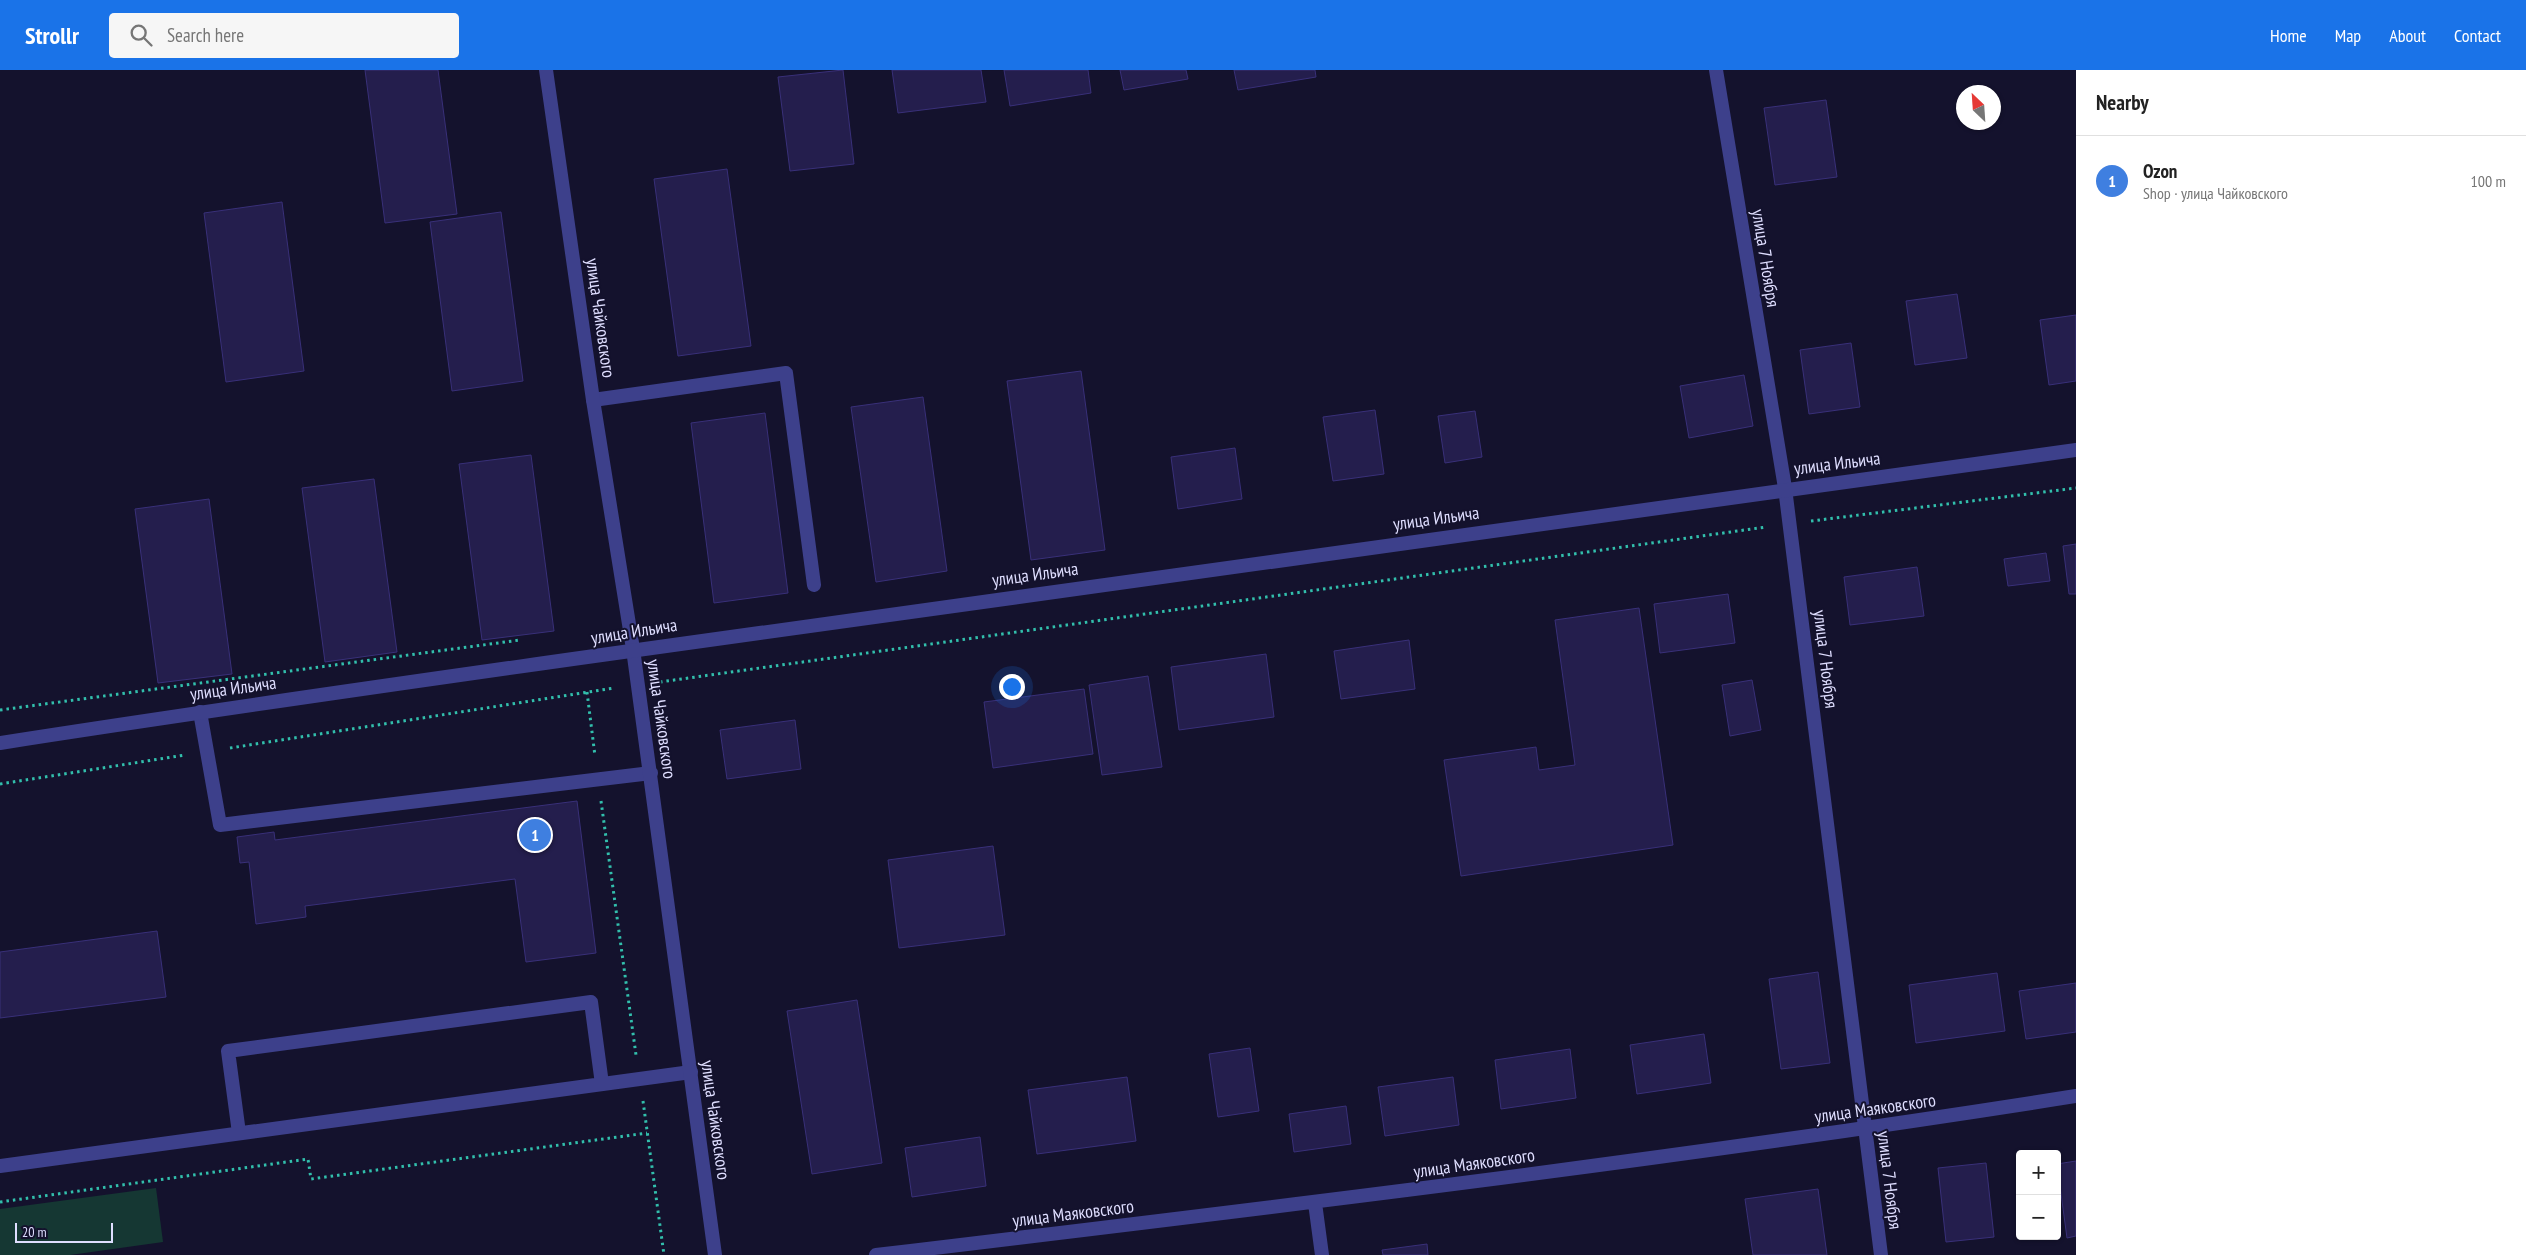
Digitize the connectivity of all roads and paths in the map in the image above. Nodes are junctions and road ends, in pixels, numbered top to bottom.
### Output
1 (546, 70) edge
2 (1716, 70) edge
3 (593, 400) junction
4 (2076, 450) edge
5 (1785, 488) junction
6 (2076, 488) edge
7 (1790, 523) junction
8 (814, 585) dead end
9 (521, 640) dead end
10 (634, 649) junction
11 (638, 685) junction
12 (587, 692) junction
13 (0, 710) edge
14 (200, 712) junction
15 (0, 743) edge
16 (206, 752) junction
17 (651, 773) junction
18 (598, 780) junction
19 (0, 784) edge
20 (691, 1072) junction
21 (640, 1079) junction
22 (602, 1084) junction
23 (2076, 1096) edge
24 (1865, 1129) junction
25 (239, 1133) junction
26 (647, 1133) junction
27 (0, 1166) edge
28 (0, 1202) edge
29 (1315, 1203) junction
30 (664, 1255) edge
31 (715, 1255) edge
32 (876, 1255) edge
33 (1322, 1255) edge
34 (1881, 1255) edge

1 - 3 street, улица Чайковского
2 - 5 street, улица 7 Ноября
3 - 8 street
3 - 10 street, улица Чайковского
4 - 5 street, улица Ильича
5 - 7 street, улица 7 Ноября
5 - 10 street, улица Ильича
6 - 7 path
7 - 11 path
7 - 24 street, улица 7 Ноября
9 - 13 path
10 - 11 street, улица Чайковского
10 - 14 street, улица Ильича
11 - 12 path
11 - 17 street, улица Чайковского
12 - 16 path
12 - 18 path
14 - 15 street, улица Ильича
14 - 16 street
16 - 18 street
16 - 19 path
17 - 18 street
17 - 20 street, улица Чайковского
18 - 21 path
20 - 21 street
20 - 31 street, улица Чайковского
21 - 22 street
21 - 26 path
22 - 25 street
22 - 25 street
23 - 24 street, улица Маяковского
24 - 29 street, улица Маяковского
24 - 34 street, улица 7 Ноября
25 - 27 street
26 - 28 path
26 - 30 path
29 - 32 street, улица Маяковского
29 - 33 street

